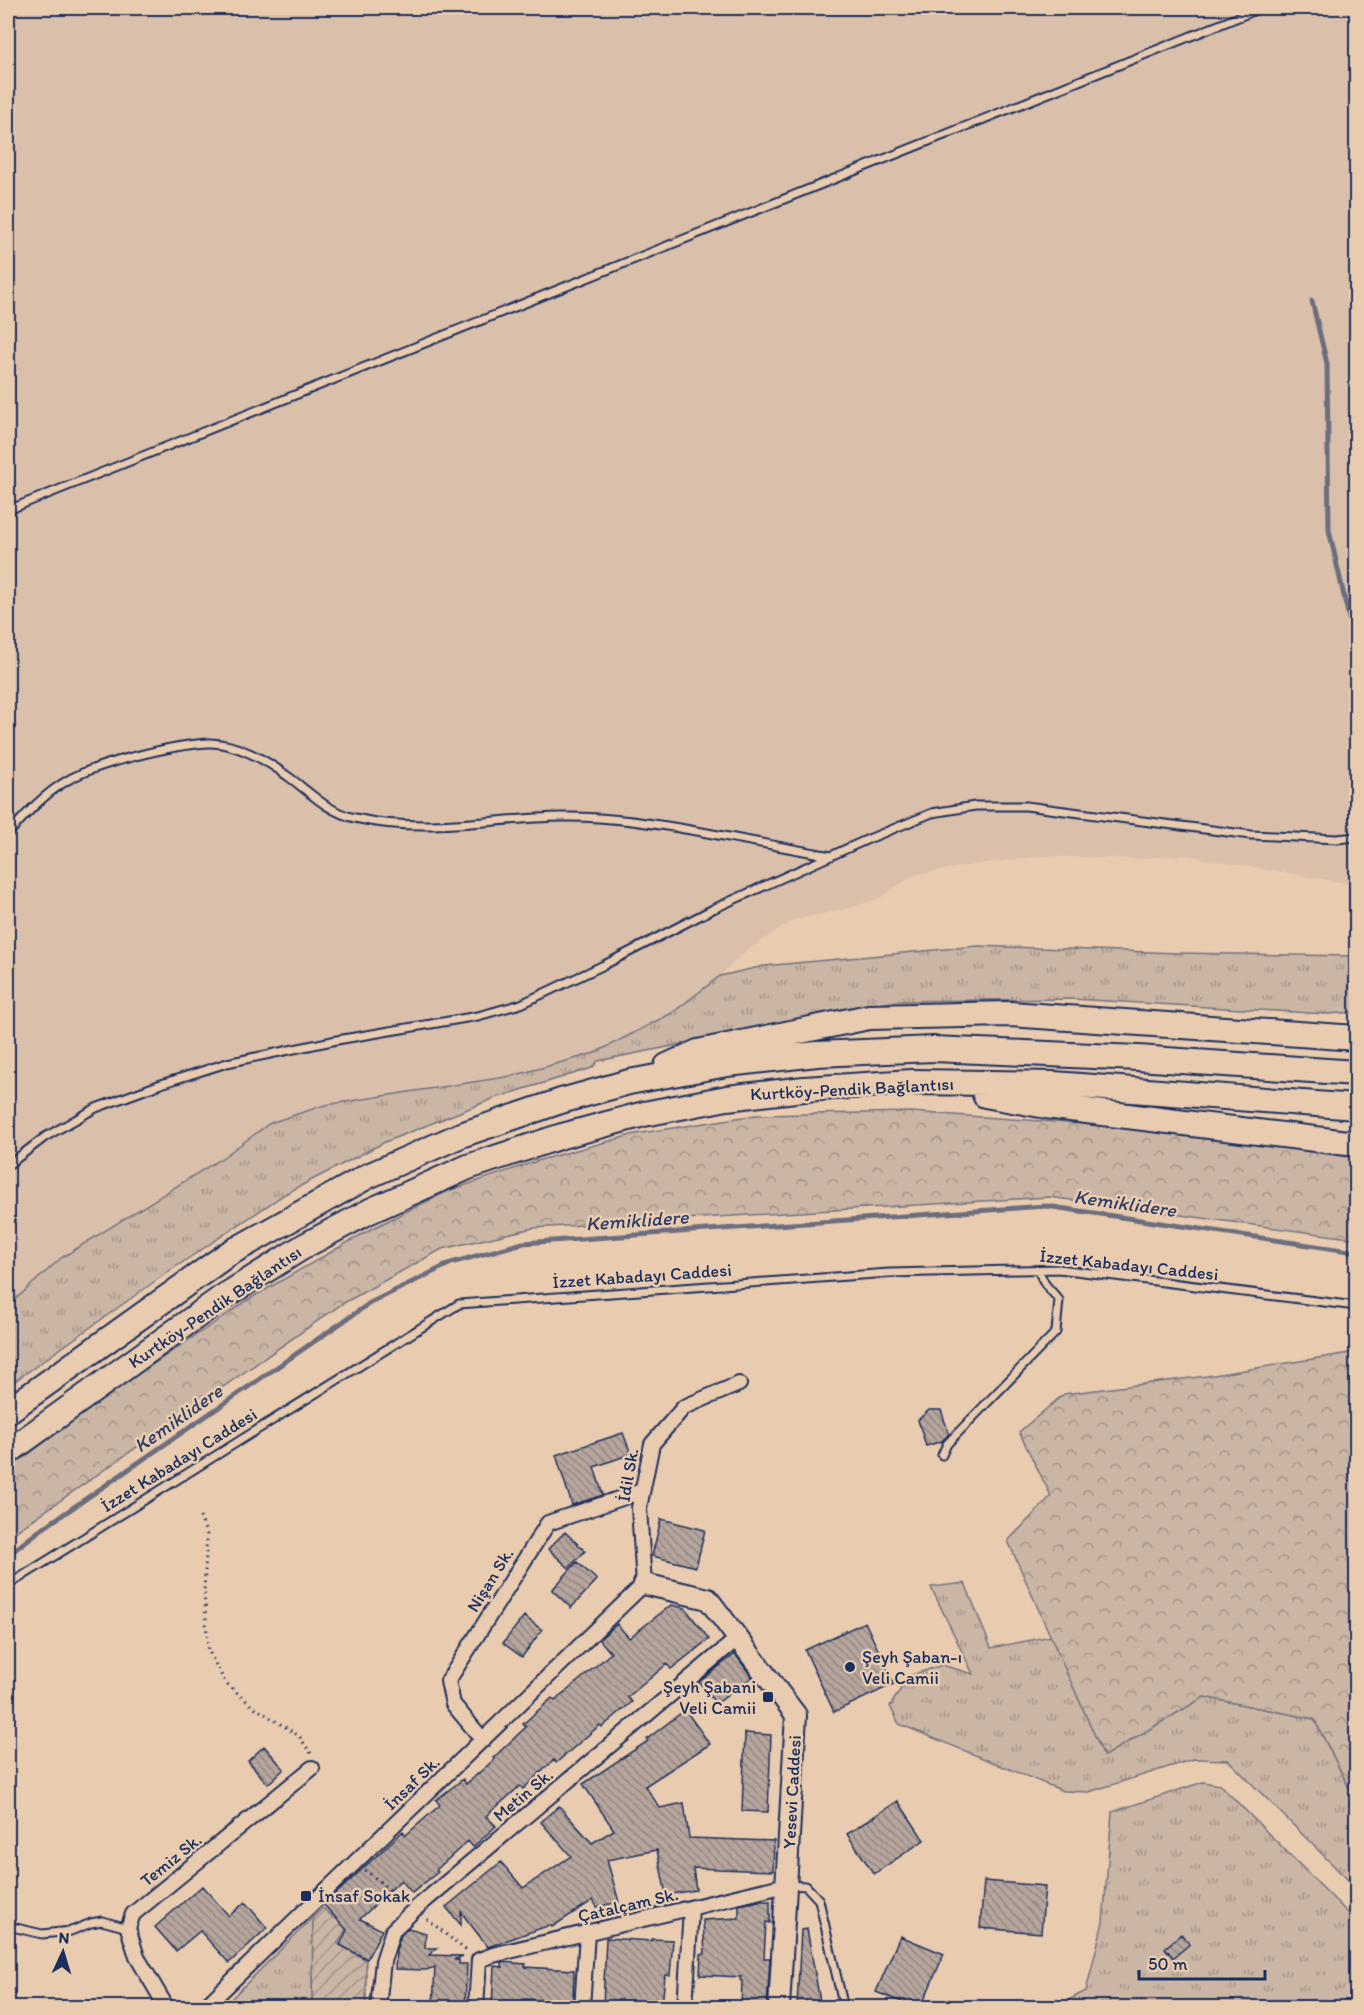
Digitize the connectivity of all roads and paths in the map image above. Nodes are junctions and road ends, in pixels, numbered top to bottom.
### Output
1 (1261, 8) edge
2 (8, 510) edge
3 (8, 834) edge
4 (1356, 837) edge
5 (831, 856) junction
6 (1054, 1016) junction
7 (1356, 1024) edge
8 (1356, 1038) edge
9 (1356, 1073) edge
10 (629, 1082) junction
11 (912, 1082) junction
12 (1356, 1107) edge
13 (1356, 1144) edge
14 (8, 1165) edge
15 (1038, 1270) junction
16 (1356, 1306) edge
17 (739, 1384) dead end
18 (8, 1411) edge
19 (8, 1452) edge
20 (942, 1455) dead end
21 (642, 1491) junction
22 (200, 1517) dead end
23 (644, 1584) junction
24 (8, 1586) edge
25 (738, 1638) junction
26 (483, 1740) junction
27 (312, 1768) joint
28 (355, 1863) junction
29 (786, 1885) junction
30 (691, 1908) junction
31 (415, 1909) junction
32 (8, 1926) edge
33 (128, 1928) junction
34 (587, 1933) junction
35 (479, 1960) junction
36 (167, 2007) edge
37 (204, 2007) edge
38 (378, 2007) edge
39 (476, 2007) edge
40 (582, 2007) edge
41 (685, 2007) edge
42 (778, 2007) edge
43 (844, 2007) edge

1 - 2 lane
3 - 5 lane
4 - 5 lane
5 - 14 lane
6 - 7 highway
6 - 8 highway
6 - 10 highway
9 - 10 highway, Kurtköy-Pendik Bağlantısı
10 - 18 highway, Kurtköy-Pendik Bağlantısı
11 - 12 highway, Kurtköy-Pendik Bağlantısı
11 - 13 highway
11 - 19 highway, Kurtköy-Pendik Bağlantısı
15 - 16 lane, İzzet Kabadayı Caddesi
15 - 20 lane
15 - 24 lane, İzzet Kabadayı Caddesi
17 - 21 street, İdil Sk.
21 - 23 street, İdil Sk.
21 - 26 street, Nişan Sk.
22 - 27 path
23 - 25 street, Yesevi Caddesi
23 - 26 street, İnsaf Sk.
25 - 29 street, Yesevi Caddesi
25 - 31 street, Metin Sk.
26 - 28 street, İnsaf Sk.
27 - 33 street, Temiz Sk.
28 - 31 path
28 - 37 street, İnsaf Sk.
29 - 30 street, Çatalçam Sk.
29 - 42 street, Yesevi Caddesi
29 - 43 lane
30 - 34 street, Çatalçam Sk.
30 - 41 street
31 - 35 path
31 - 38 street, Metin Sk.
32 - 33 lane
33 - 36 street
34 - 35 street, Çatalçam Sk.
34 - 40 street
35 - 39 street

